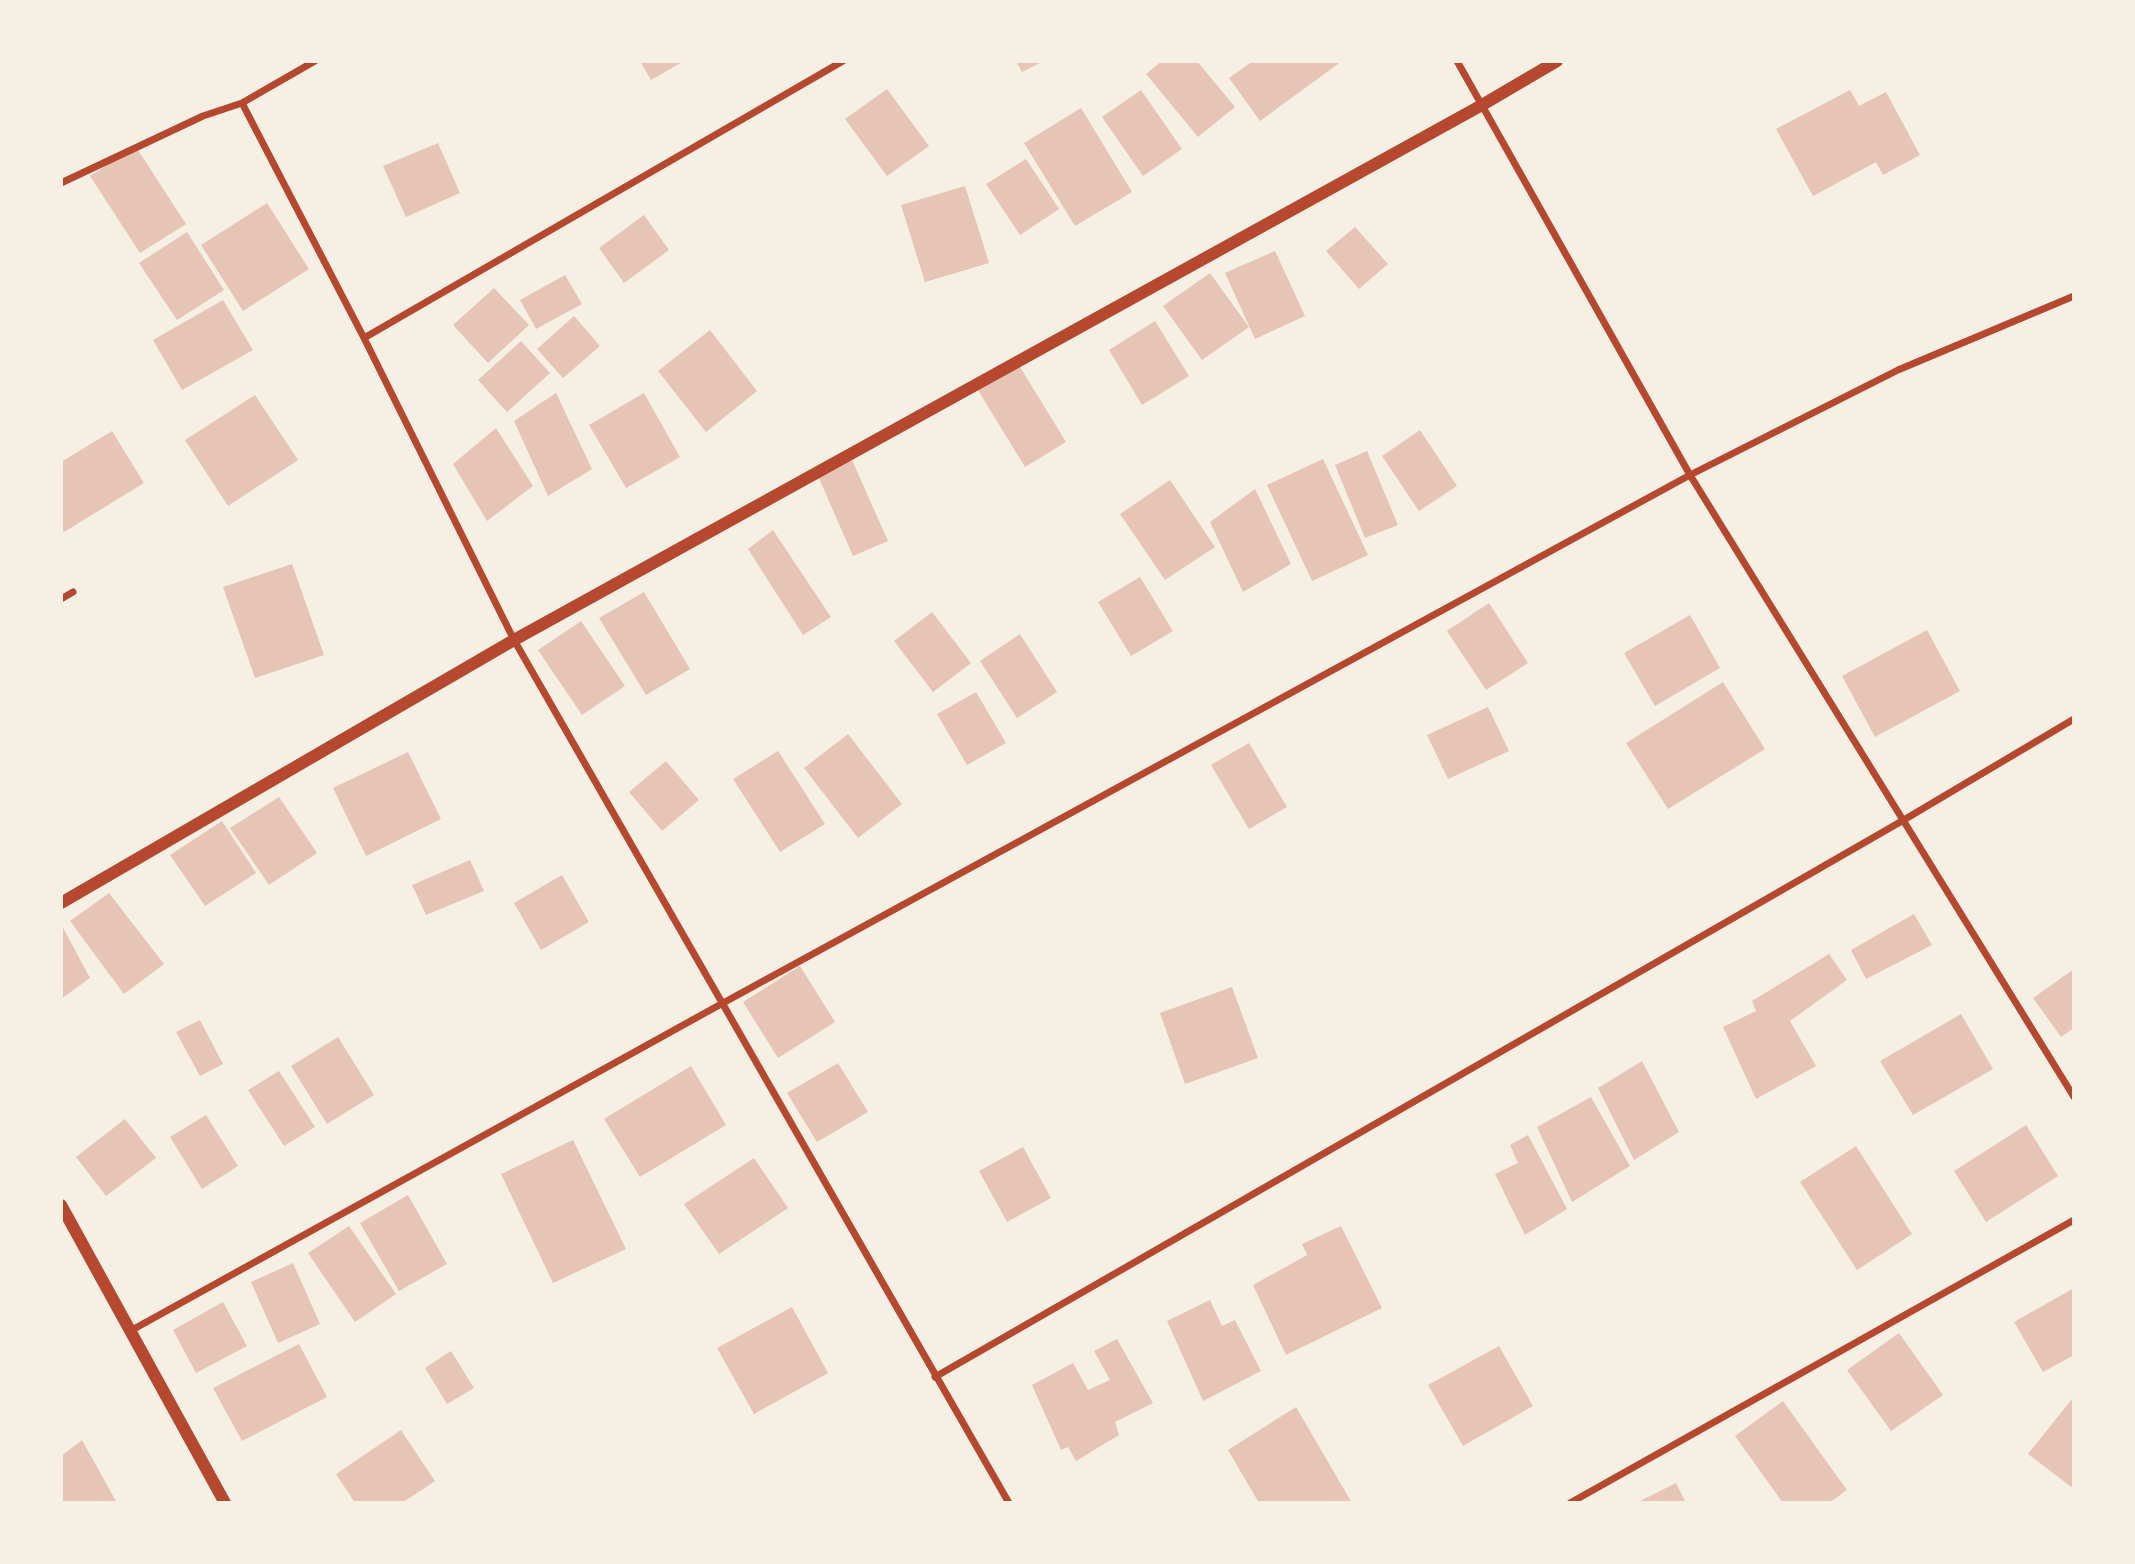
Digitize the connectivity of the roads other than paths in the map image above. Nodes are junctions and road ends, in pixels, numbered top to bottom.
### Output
1 (316, 61) edge
2 (843, 61) edge
3 (1457, 61) edge
4 (1557, 61) edge
5 (242, 103) junction
6 (1482, 105) junction
7 (61, 183) edge
8 (2074, 296) edge
9 (364, 338) junction
10 (1690, 475) junction
11 (74, 592) dead end
12 (61, 599) edge
13 (514, 640) junction
14 (2074, 719) edge
15 (1902, 821) junction
16 (61, 903) edge
17 (723, 1003) junction
18 (2074, 1097) edge
19 (61, 1205) edge
20 (2074, 1220) edge
21 (132, 1330) junction
22 (935, 1377) junction
23 (226, 1503) edge
24 (1009, 1503) edge
25 (1570, 1503) edge

1 - 5 street
2 - 9 street
3 - 6 street
4 - 6 street
5 - 7 street
5 - 9 street
6 - 10 street
6 - 13 street
8 - 10 street
9 - 13 street
10 - 15 street
10 - 17 street
11 - 12 street
13 - 16 street
13 - 17 street
14 - 15 street
15 - 18 street
15 - 22 street
17 - 21 street
17 - 22 street
19 - 21 street
20 - 25 street
21 - 23 street
22 - 24 street

